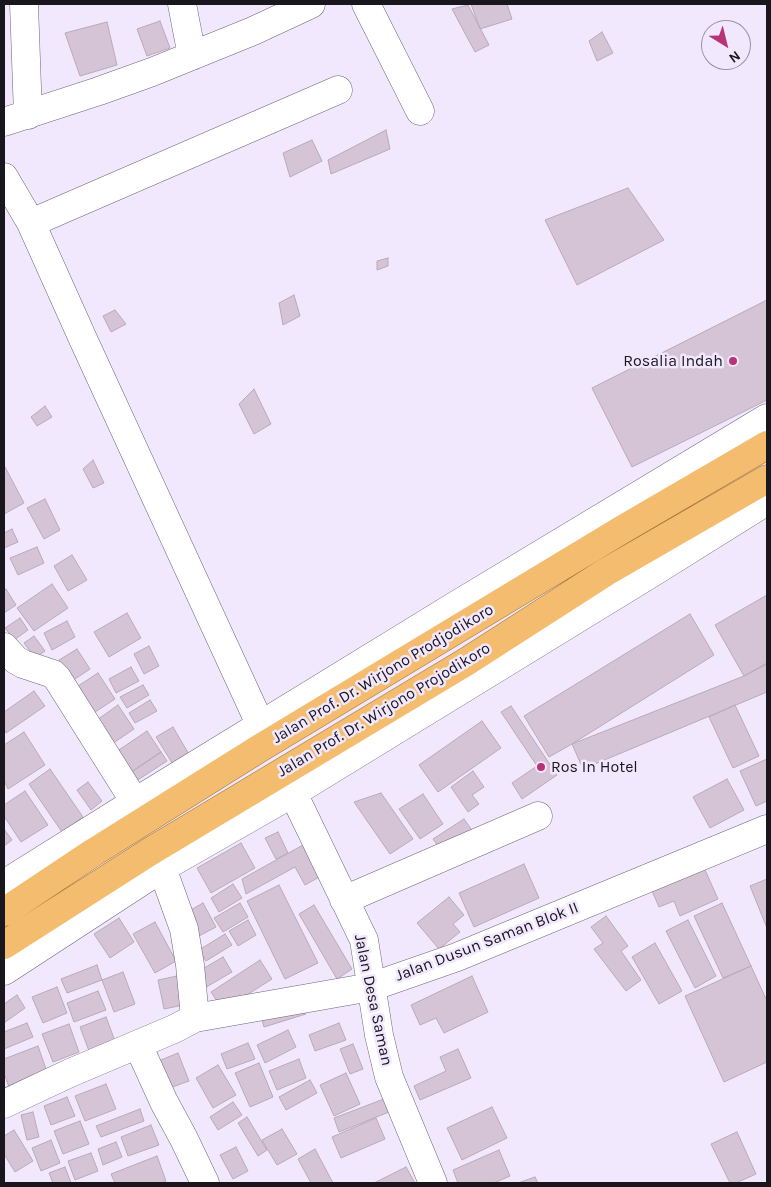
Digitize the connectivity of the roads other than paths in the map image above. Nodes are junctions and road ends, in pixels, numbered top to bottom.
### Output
1 (24, 4) edge
2 (182, 4) edge
3 (311, 4) edge
4 (366, 4) edge
5 (192, 56) junction
6 (338, 90) dead end
7 (420, 111) dead end
8 (16, 119) edge
9 (4, 177) edge
10 (31, 223) junction
11 (767, 418) edge
12 (767, 445) edge
13 (767, 478) edge
14 (767, 501) edge
15 (618, 520) junction
16 (4, 647) edge
17 (261, 726) junction
18 (294, 793) junction
19 (135, 802) junction
20 (538, 816) dead end
21 (767, 828) edge
22 (162, 868) junction
23 (4, 884) edge
24 (344, 900) junction
25 (4, 912) edge
26 (4, 945) edge
27 (4, 971) edge
28 (371, 987) junction
29 (195, 1018) junction
30 (138, 1045) junction
31 (4, 1104) edge
32 (205, 1183) edge
33 (433, 1183) edge

1 - 8 street
2 - 5 street
3 - 5 street
4 - 7 street
5 - 8 street
6 - 10 street
9 - 10 street
10 - 17 street
11 - 15 street
12 - 15 highway, Jalan Prof. Dr. Wirjono Prodjodikoro
13 - 26 highway, Jalan Prof. Dr. Wirjono Projodikoro
14 - 18 street
15 - 17 street
15 - 25 highway, Jalan Prof. Dr. Wirjono Prodjodikoro
16 - 19 street
17 - 19 street
18 - 22 street
18 - 24 street, Jalan Desa Saman
19 - 23 street
20 - 24 street
21 - 28 street, Jalan Dusun Saman Blok II
22 - 27 street
22 - 29 street
24 - 28 street, Jalan Desa Saman
28 - 29 street, Jalan Dusun Saman Blok II
28 - 33 street, Jalan Desa Saman
29 - 30 street, Jalan Dusun Saman Blok II
30 - 31 street, Jalan Dusun Saman Blok II
30 - 32 street

